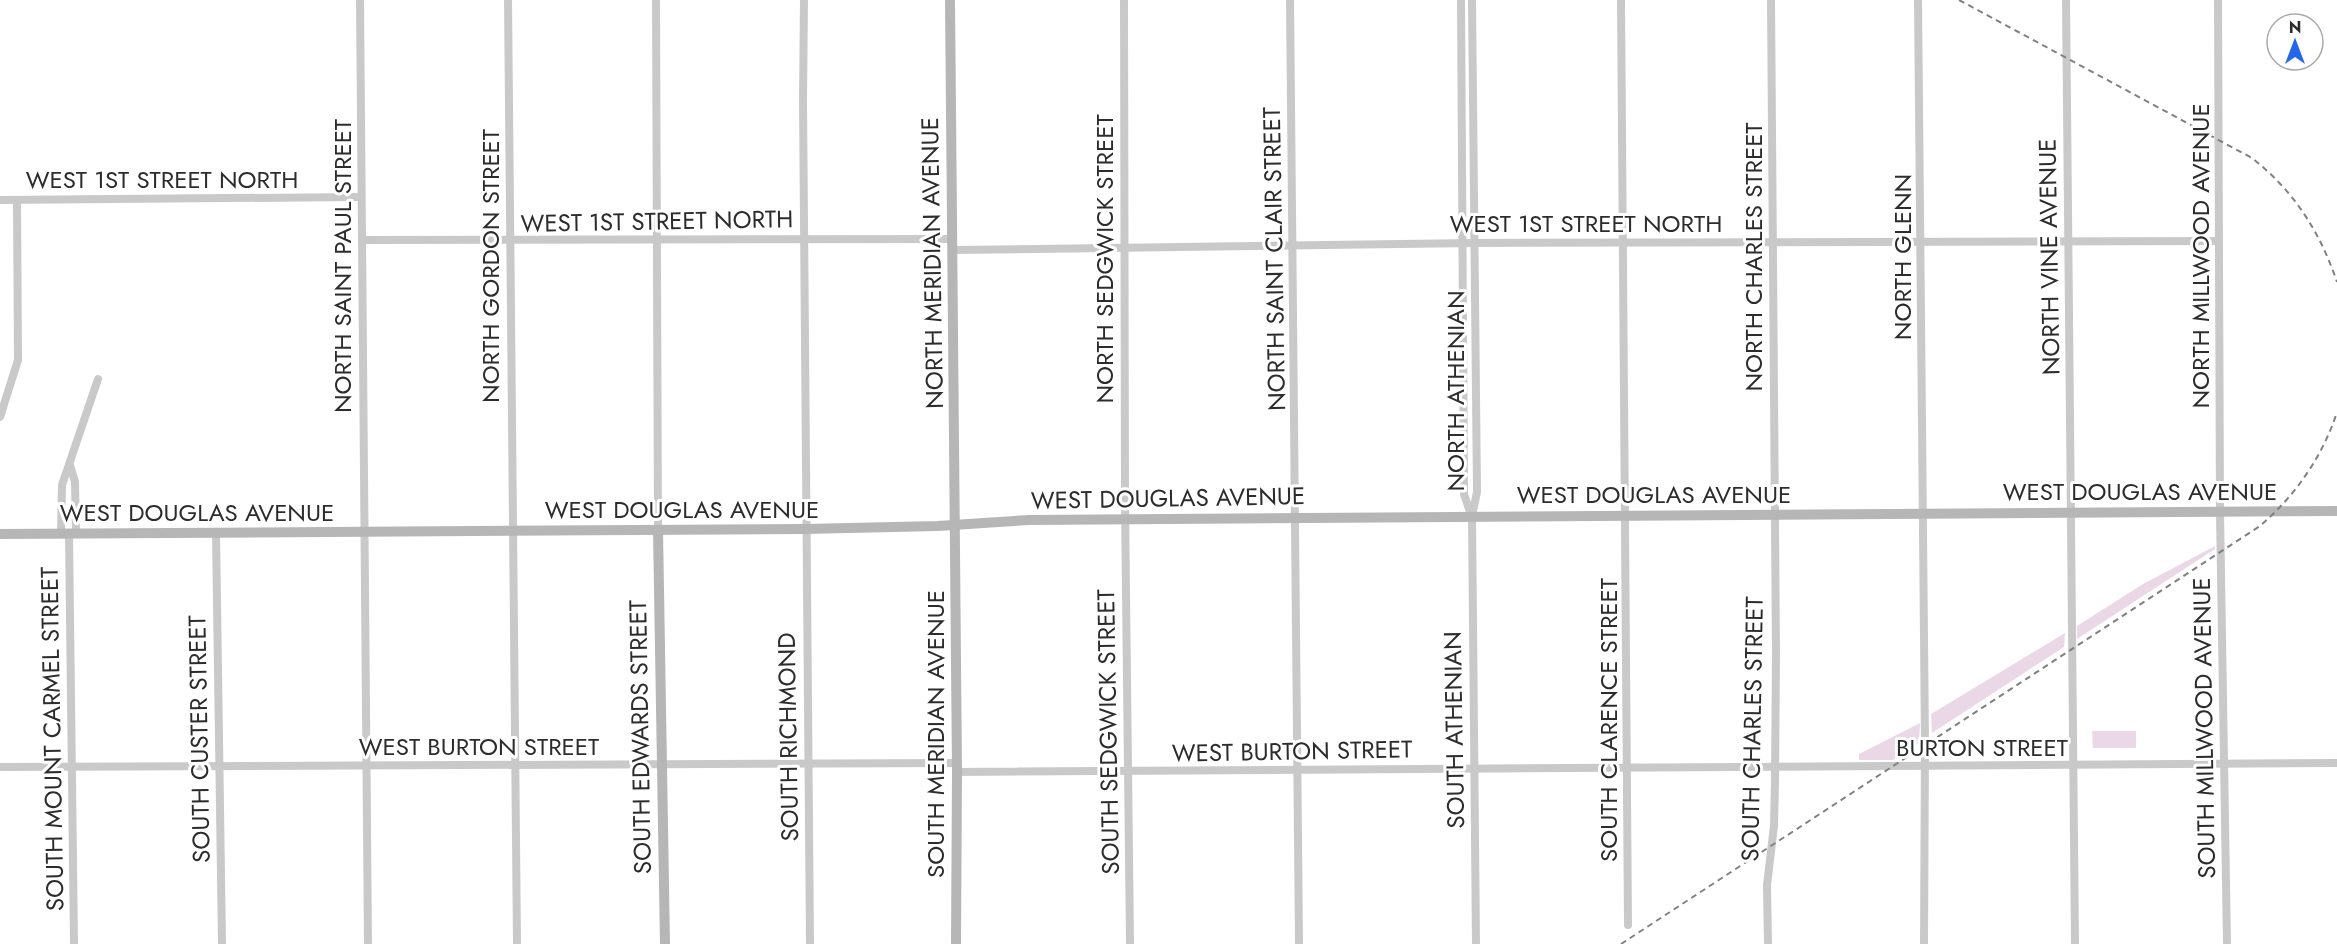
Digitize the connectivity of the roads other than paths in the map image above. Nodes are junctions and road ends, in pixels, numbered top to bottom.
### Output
1 (360, 0) edge
2 (508, 0) edge
3 (656, 0) edge
4 (804, 0) edge
5 (950, 0) edge
6 (1124, 0) edge
7 (1290, 0) edge
8 (1461, 0) edge
9 (1472, 0) edge
10 (1621, 0) edge
11 (1771, 0) edge
12 (1918, 0) edge
13 (2066, 0) edge
14 (2218, 0) edge
15 (361, 197) junction
16 (0, 200) edge
17 (17, 200) junction
18 (804, 239) junction
19 (362, 240) junction
20 (657, 240) junction
21 (1922, 241) junction
22 (2069, 241) junction
23 (2219, 241) junction
24 (510, 242) junction
25 (1624, 242) junction
26 (1773, 242) junction
27 (1474, 243) junction
28 (1462, 244) junction
29 (953, 245) junction
30 (1294, 246) junction
31 (1124, 247) junction
32 (98, 379) dead end
33 (0, 417) edge
34 (70, 465) junction
35 (2337, 511) edge
36 (2220, 512) junction
37 (1923, 513) junction
38 (2072, 513) junction
39 (1774, 514) junction
40 (1627, 515) junction
41 (1472, 516) junction
42 (1297, 518) junction
43 (1125, 519) junction
44 (954, 525) junction
45 (805, 529) junction
46 (658, 530) junction
47 (512, 531) junction
48 (364, 532) junction
49 (216, 533) junction
50 (0, 534) edge
51 (69, 534) junction
52 (2337, 763) edge
53 (661, 764) junction
54 (808, 764) junction
55 (2226, 764) junction
56 (73, 766) junction
57 (219, 766) junction
58 (367, 766) junction
59 (515, 766) junction
60 (2073, 766) junction
61 (0, 767) edge
62 (957, 767) junction
63 (1627, 767) junction
64 (1924, 767) junction
65 (1775, 768) junction
66 (1473, 769) junction
67 (1299, 770) junction
68 (1128, 773) junction
69 (1628, 925) dead end
70 (75, 944) edge
71 (222, 944) edge
72 (368, 944) edge
73 (517, 944) edge
74 (665, 944) edge
75 (810, 944) edge
76 (956, 944) edge
77 (1130, 944) edge
78 (1299, 944) edge
79 (1476, 944) edge
80 (1768, 944) edge
81 (1923, 944) edge
82 (2075, 944) edge
83 (2227, 944) edge

1 - 15 street, NORTH SAINT PAUL STREET
2 - 24 street, NORTH GORDON STREET
3 - 20 street
4 - 18 street, SOUTH RICHMOND
5 - 29 main road, NORTH MERIDIAN AVENUE
6 - 31 street, NORTH SEDGWICK STREET
7 - 30 street, NORTH SAINT CLAIR STREET
8 - 28 street, NORTH ATHENIAN
9 - 27 street, NORTH ATHENIAN
10 - 25 street, SOUTH CLARENCE STREET
11 - 26 street, NORTH CHARLES STREET
12 - 21 street, NORTH GLENN
13 - 22 street, NORTH VINE AVENUE
14 - 23 street, NORTH MILLWOOD AVENUE
15 - 17 street, WEST 1ST STREET NORTH
15 - 19 street, NORTH SAINT PAUL STREET
16 - 17 street, WEST 1ST STREET NORTH
17 - 33 street
18 - 20 street, WEST 1ST STREET NORTH
18 - 29 street, WEST 1ST STREET NORTH
18 - 45 street, SOUTH RICHMOND
19 - 24 street, WEST 1ST STREET NORTH
19 - 48 street, NORTH SAINT PAUL STREET
20 - 24 street, WEST 1ST STREET NORTH
20 - 46 street
21 - 22 street, WEST 1ST STREET NORTH
21 - 26 street, WEST 1ST STREET NORTH
21 - 37 street, NORTH GLENN
22 - 23 street, WEST 1ST STREET NORTH
22 - 38 street, NORTH VINE AVENUE
23 - 36 street, NORTH MILLWOOD AVENUE
24 - 47 street, NORTH GORDON STREET
25 - 26 street, WEST 1ST STREET NORTH
25 - 27 street, WEST 1ST STREET NORTH
25 - 40 street, SOUTH CLARENCE STREET
26 - 39 street, NORTH CHARLES STREET
27 - 28 street, WEST 1ST STREET NORTH
27 - 41 street, NORTH ATHENIAN
28 - 30 street, WEST 1ST STREET NORTH
28 - 41 street, NORTH ATHENIAN
29 - 31 street, WEST 1ST STREET NORTH
29 - 44 main road, NORTH MERIDIAN AVENUE
30 - 31 street, WEST 1ST STREET NORTH
30 - 42 street, NORTH SAINT CLAIR STREET
31 - 43 street, NORTH SEDGWICK STREET
32 - 34 street
34 - 51 street
34 - 51 street
35 - 36 main road, WEST DOUGLAS AVENUE
36 - 38 main road, WEST DOUGLAS AVENUE
36 - 55 street, SOUTH MILLWOOD AVENUE
37 - 38 main road, WEST DOUGLAS AVENUE
37 - 39 main road, WEST DOUGLAS AVENUE
37 - 64 street, NORTH GLENN
38 - 60 street, NORTH VINE AVENUE
39 - 40 main road, WEST DOUGLAS AVENUE
39 - 65 street, SOUTH CHARLES STREET
40 - 41 main road, WEST DOUGLAS AVENUE
40 - 63 street, SOUTH CLARENCE STREET
41 - 42 main road, WEST DOUGLAS AVENUE
41 - 66 street, SOUTH ATHENIAN
42 - 43 main road, WEST DOUGLAS AVENUE
42 - 67 street, NORTH SAINT CLAIR STREET
43 - 44 main road, WEST DOUGLAS AVENUE
43 - 68 street, SOUTH SEDGWICK STREET
44 - 45 main road, WEST DOUGLAS AVENUE
44 - 62 main road, SOUTH MERIDIAN AVENUE
45 - 46 main road, WEST DOUGLAS AVENUE
45 - 54 street, SOUTH RICHMOND
46 - 47 main road, WEST DOUGLAS AVENUE
46 - 53 main road, SOUTH EDWARDS STREET
47 - 48 main road, WEST DOUGLAS AVENUE
47 - 59 street, NORTH GORDON STREET
48 - 49 main road, WEST DOUGLAS AVENUE
48 - 58 street, NORTH SAINT PAUL STREET
49 - 51 main road, WEST DOUGLAS AVENUE
49 - 57 street, SOUTH CUSTER STREET
50 - 51 main road, WEST DOUGLAS AVENUE
51 - 56 street, SOUTH MOUNT CARMEL STREET
52 - 55 street, BURTON STREET
53 - 54 street, WEST BURTON STREET
53 - 59 street, WEST BURTON STREET
53 - 74 main road, SOUTH EDWARDS STREET
54 - 62 street, WEST BURTON STREET
54 - 75 street, SOUTH RICHMOND
55 - 60 street, BURTON STREET
55 - 83 street, SOUTH MILLWOOD AVENUE
56 - 57 street, WEST BURTON STREET
56 - 61 street, WEST BURTON STREET
56 - 70 street, SOUTH MOUNT CARMEL STREET
57 - 58 street, WEST BURTON STREET
57 - 71 street, SOUTH CUSTER STREET
58 - 59 street, WEST BURTON STREET
58 - 72 street, NORTH SAINT PAUL STREET
59 - 73 street, NORTH GORDON STREET
60 - 64 street, BURTON STREET
60 - 82 street, NORTH VINE AVENUE
62 - 68 street, WEST BURTON STREET
62 - 76 main road, SOUTH MERIDIAN AVENUE
63 - 65 street, BURTON STREET
63 - 66 street, WEST BURTON STREET
63 - 69 street, SOUTH CLARENCE STREET
64 - 65 street, BURTON STREET
64 - 81 street, NORTH GLENN
65 - 80 street, SOUTH CHARLES STREET
66 - 67 street, WEST BURTON STREET
66 - 79 street, SOUTH ATHENIAN
67 - 68 street, WEST BURTON STREET
67 - 78 street, NORTH SAINT CLAIR STREET
68 - 77 street, SOUTH SEDGWICK STREET

